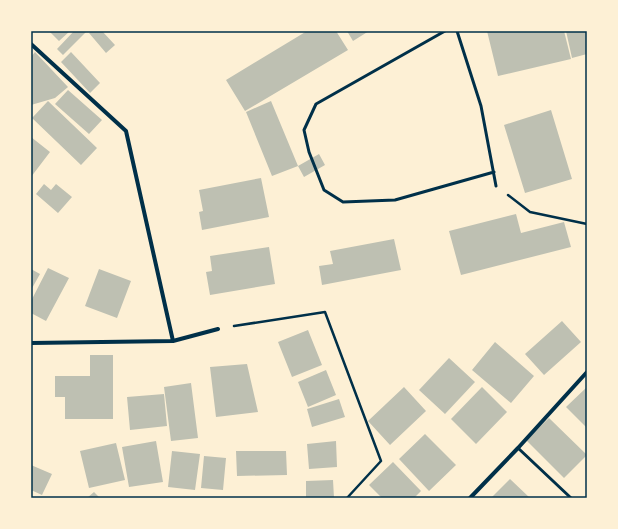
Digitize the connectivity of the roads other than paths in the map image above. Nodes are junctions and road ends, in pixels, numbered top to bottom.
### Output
1 (445, 31) edge
2 (457, 31) edge
3 (31, 44) edge
4 (494, 172) junction
5 (496, 186) road end
6 (218, 329) road end
7 (173, 341) junction
8 (31, 343) edge
9 (587, 372) edge
10 (518, 448) junction
11 (470, 498) edge
12 (571, 498) edge

1 - 4 lane
2 - 4 lane
3 - 7 street
4 - 5 lane
6 - 7 street
7 - 8 street
9 - 10 street
10 - 11 street
10 - 12 lane

